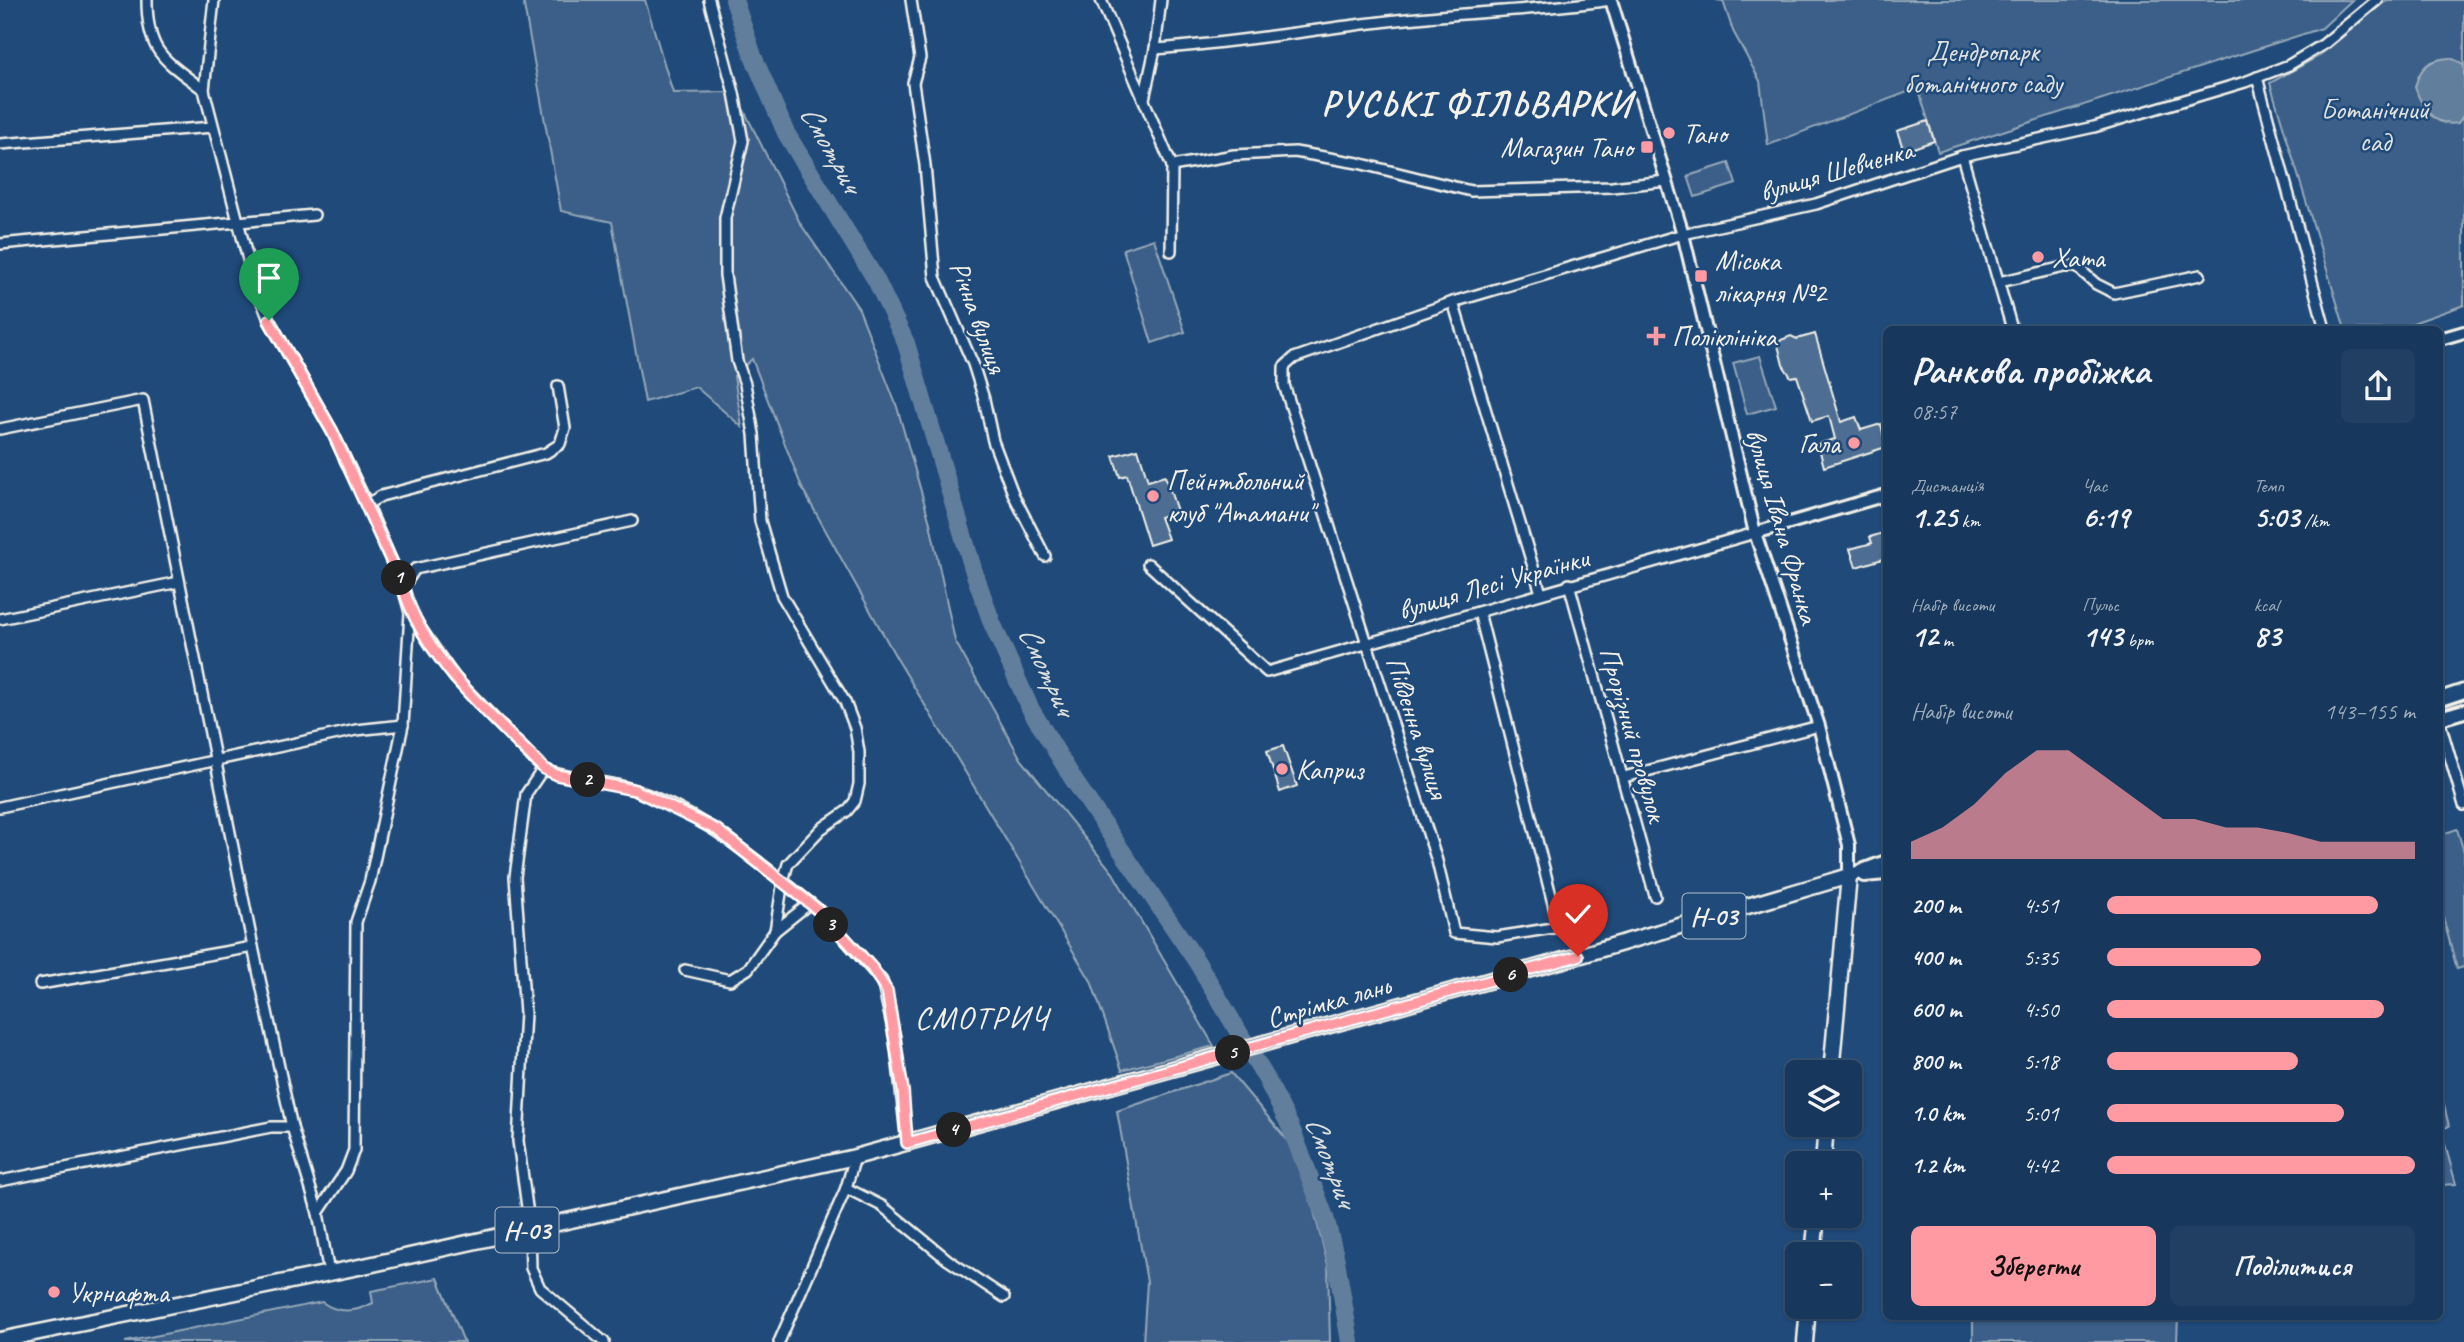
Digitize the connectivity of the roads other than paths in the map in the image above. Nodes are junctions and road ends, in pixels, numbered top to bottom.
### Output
1 (147, 0) edge
2 (214, 0) edge
3 (709, 0) edge
4 (911, 0) edge
5 (1101, 0) edge
6 (1161, 0) edge
7 (1611, 0) edge
8 (2377, 0) edge
9 (1155, 49) junction
10 (2257, 77) junction
11 (204, 90) junction
12 (1143, 101) junction
13 (213, 127) junction
14 (0, 144) edge
15 (1962, 156) junction
16 (1172, 166) junction
17 (1666, 181) junction
18 (314, 215) dead end
19 (240, 223) junction
20 (1683, 234) junction
21 (0, 244) edge
22 (1171, 251) dead end
23 (2200, 275) dead end
24 (1999, 282) junction
25 (1453, 302) junction
26 (2011, 326) edge
27 (2324, 326) edge
28 (2464, 332) edge
29 (2443, 338) edge
30 (1294, 358) joint
31 (558, 386) dead end
32 (0, 429) edge
33 (1883, 496) edge
34 (367, 504) junction
35 (632, 521) dead end
36 (1755, 533) junction
37 (1045, 556) dead end
38 (1148, 564) dead end
39 (179, 582) junction
40 (1569, 584) junction
41 (403, 587) junction
42 (1541, 593) junction
43 (1479, 612) junction
44 (410, 613) junction
45 (0, 619) edge
46 (1367, 643) junction
47 (2464, 691) edge
48 (2443, 698) edge
49 (2464, 711) edge
50 (2443, 717) edge
51 (403, 725) junction
52 (1819, 726) junction
53 (2443, 733) edge
54 (214, 760) junction
55 (544, 769) junction
56 (1624, 777) junction
57 (2464, 805) edge
58 (0, 807) edge
59 (1883, 863) edge
60 (1883, 873) edge
61 (1850, 876) junction
62 (783, 881) junction
63 (1655, 896) dead end
64 (810, 903) junction
65 (775, 930) junction
66 (253, 947) junction
67 (685, 970) dead end
68 (40, 984) dead end
69 (1832, 1060) edge
70 (292, 1127) junction
71 (907, 1143) junction
72 (855, 1157) junction
73 (0, 1181) edge
74 (846, 1188) junction
75 (318, 1213) junction
76 (530, 1229) junction
77 (329, 1273) junction
78 (1004, 1297) dead end
79 (1807, 1319) edge
80 (0, 1339) edge
81 (604, 1342) edge
82 (779, 1342) edge
83 (1805, 1342) edge

1 - 11 street
2 - 11 street
3 - 62 street
4 - 37 street, Річна вулиця
5 - 12 street
6 - 9 street
7 - 9 street
7 - 17 street, вулиця Івана Франка
8 - 10 street, вулиця Шевченка
9 - 12 street
10 - 15 street, вулиця Шевченка
10 - 27 street
11 - 13 street
12 - 16 street
13 - 14 street
13 - 19 street
15 - 20 street, вулиця Шевченка
15 - 24 street
16 - 17 street
16 - 22 street
17 - 20 street, вулиця Івана Франка
18 - 19 street
19 - 21 street
19 - 34 street
20 - 25 street, вулиця Шевченка
20 - 36 street, вулиця Івана Франка
23 - 24 street
24 - 26 street
25 - 30 street, вулиця Шевченка
25 - 42 street
28 - 29 street
30 - 46 street, Південна вулиця
31 - 34 street
32 - 39 street
33 - 36 street, вулиця Лесі Українки
34 - 41 street
35 - 41 street
36 - 40 street, вулиця Лесі Українки
36 - 52 street, вулиця Івана Франка
38 - 46 street, вулиця Лесі Українки
39 - 45 street
39 - 54 street
40 - 42 street, вулиця Лесі Українки
40 - 56 street, Прорізний провулок
41 - 44 street
42 - 43 street, вулиця Лесі Українки
43 - 46 street, вулиця Лесі Українки
43 - 46 street, Південна вулиця
44 - 51 street
44 - 55 street
47 - 48 main road
49 - 50 main road
51 - 54 street
51 - 75 street
52 - 56 street
52 - 61 street, вулиця Івана Франка
53 - 57 street
54 - 58 street
54 - 66 street
55 - 62 street
55 - 76 street
56 - 63 street, Прорізний провулок
59 - 61 main road
60 - 61 main road
61 - 69 main road, вулиця Івана Франка
61 - 71 main road, Стрімка лань / Н-03
62 - 64 street
62 - 65 street
64 - 65 street
64 - 71 street
65 - 67 street
66 - 68 street
66 - 70 street
70 - 73 street
70 - 75 street
71 - 72 main road, Н-03
72 - 74 street
72 - 76 main road, Н-03
74 - 78 street
74 - 82 street
75 - 77 street
76 - 77 main road, Н-03
76 - 81 street
77 - 80 main road, Н-03
79 - 83 main road

